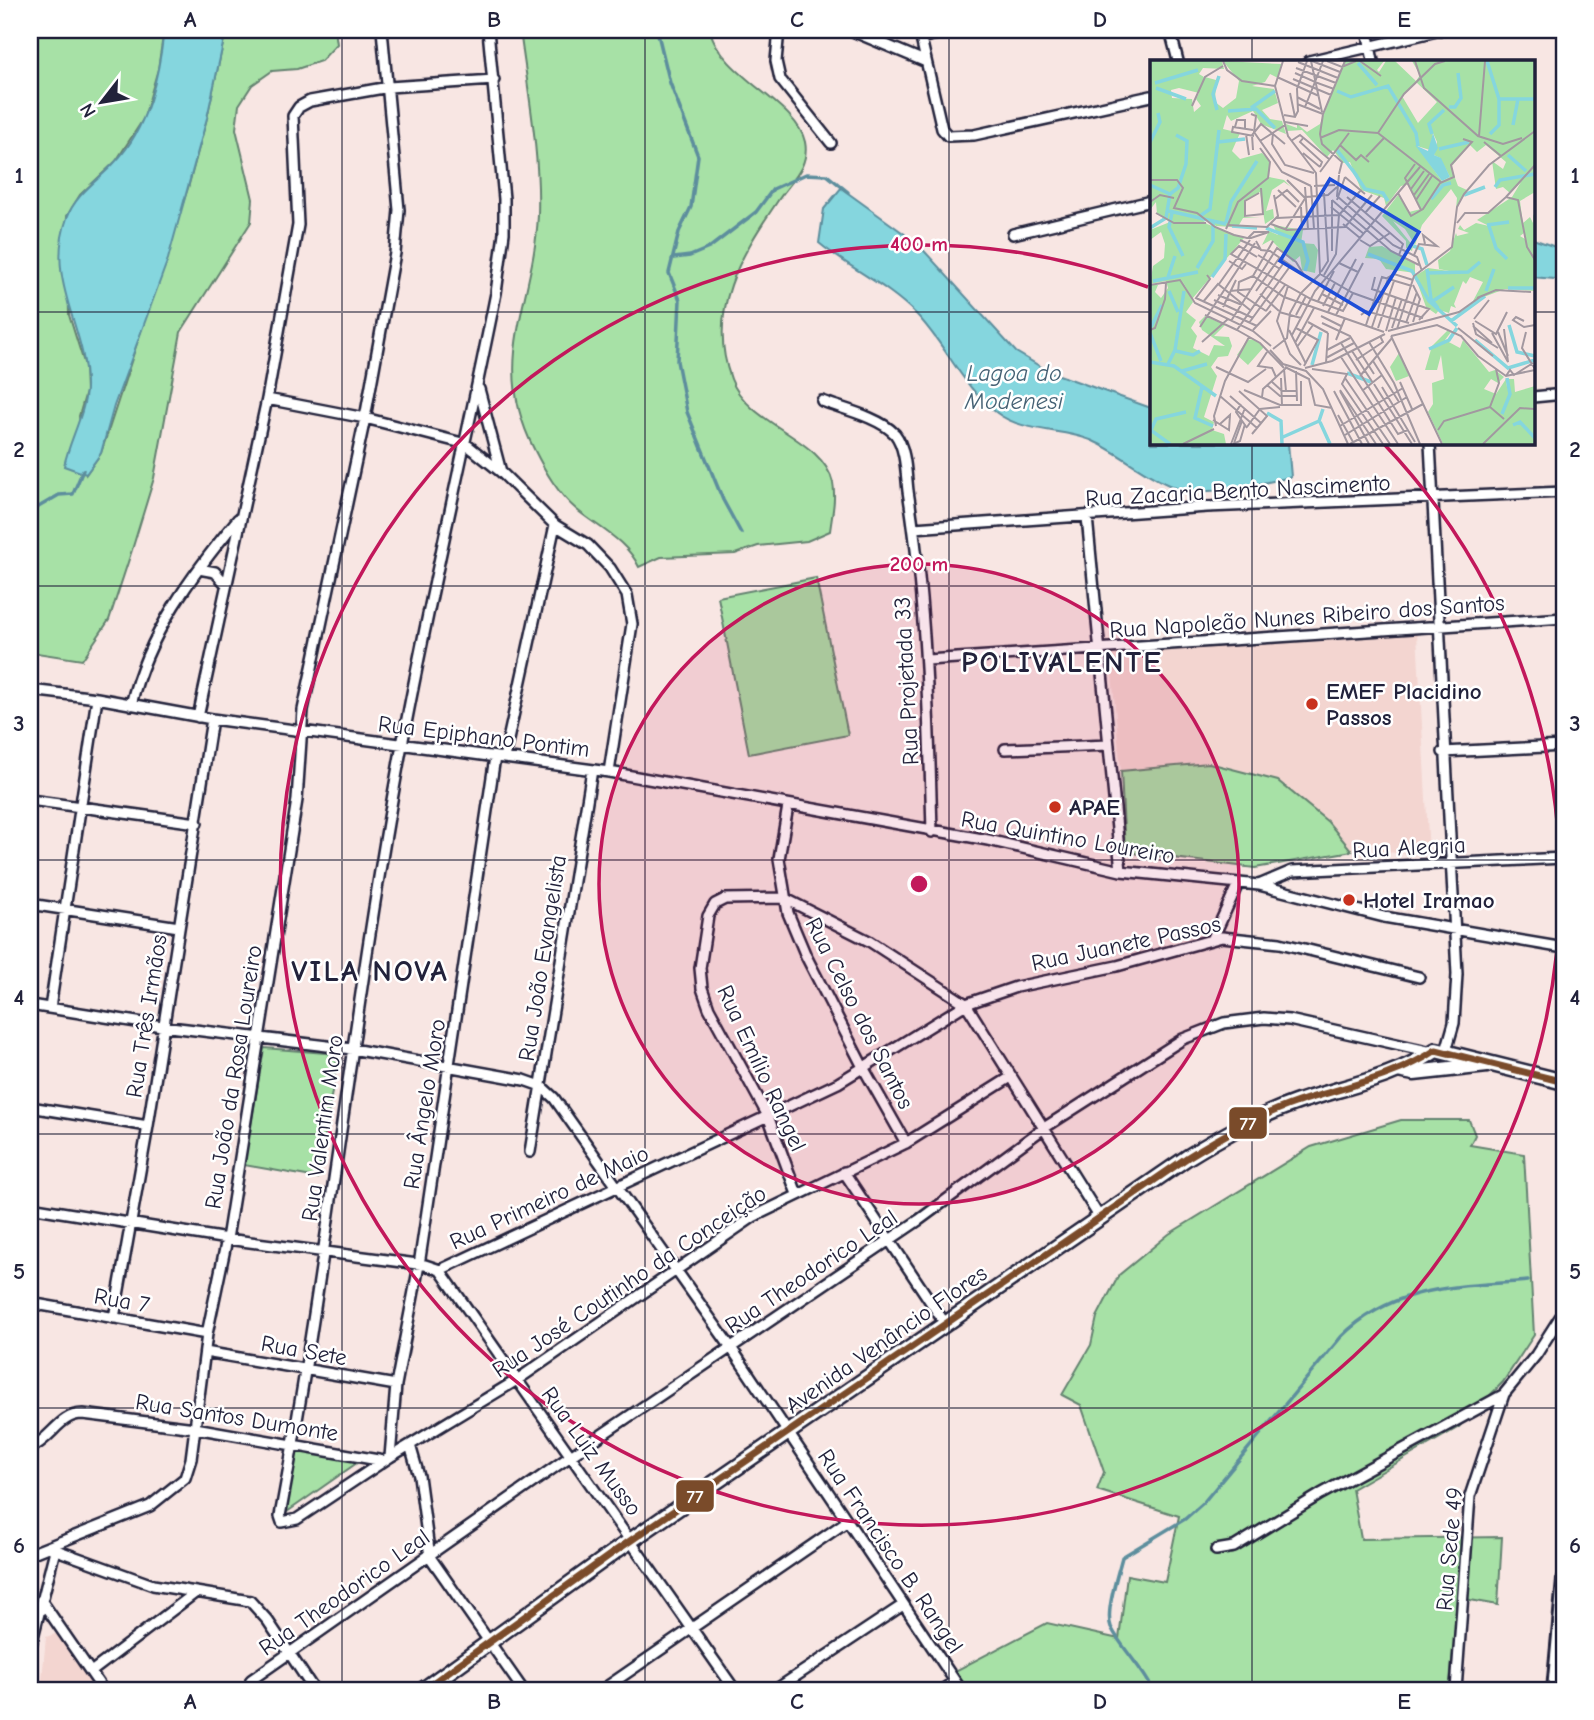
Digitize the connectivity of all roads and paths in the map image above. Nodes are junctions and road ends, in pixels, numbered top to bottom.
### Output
1 (382, 30) edge
2 (488, 30) edge
3 (779, 30) edge
4 (849, 30) edge
5 (955, 30) edge
6 (1170, 30) edge
7 (1367, 30) edge
8 (1441, 30) edge
9 (920, 34) edge
10 (1371, 48) junction
11 (1178, 60) edge
12 (1314, 60) edge
13 (1373, 60) edge
14 (924, 61) junction
15 (494, 80) junction
16 (389, 87) junction
17 (1150, 96) edge
18 (831, 143) dead end
19 (1150, 201) edge
20 (1013, 234) dead end
21 (478, 384) junction
22 (1564, 394) edge
23 (1534, 397) edge
24 (267, 399) junction
25 (822, 401) dead end
26 (365, 418) junction
27 (466, 444) junction
28 (1430, 444) edge
29 (501, 472) junction
30 (1564, 492) edge
31 (1431, 500) junction
32 (1087, 517) junction
33 (239, 518) junction
34 (555, 525) junction
35 (914, 528) junction
36 (199, 569) junction
37 (226, 584) junction
38 (1564, 618) edge
39 (1438, 626) junction
40 (1102, 648) junction
41 (927, 660) junction
42 (30, 691) edge
43 (97, 698) junction
44 (131, 705) junction
45 (198, 717) junction
46 (212, 719) junction
47 (302, 732) junction
48 (402, 745) junction
49 (1109, 745) junction
50 (1564, 746) edge
51 (1005, 749) dead end
52 (1443, 752) junction
53 (500, 757) junction
54 (592, 770) junction
55 (609, 772) junction
56 (30, 800) edge
57 (82, 806) junction
58 (788, 806) junction
59 (197, 823) junction
60 (932, 832) junction
61 (1564, 858) edge
62 (1451, 864) junction
63 (1121, 871) junction
64 (1238, 884) junction
65 (1259, 885) junction
66 (784, 898) junction
67 (30, 904) edge
68 (66, 912) junction
69 (179, 927) junction
70 (1454, 932) junction
71 (1213, 938) junction
72 (1564, 948) edge
73 (1419, 977) dead end
74 (30, 1004) edge
75 (966, 1004) junction
76 (50, 1008) junction
77 (162, 1026) junction
78 (259, 1037) junction
79 (352, 1049) junction
80 (1441, 1055) junction
81 (449, 1066) junction
82 (864, 1069) junction
83 (1011, 1077) junction
84 (1564, 1082) edge
85 (541, 1086) junction
86 (30, 1107) edge
87 (768, 1116) junction
88 (148, 1126) junction
89 (1044, 1128) junction
90 (906, 1143) junction
91 (530, 1152) dead end
92 (844, 1172) junction
93 (617, 1185) junction
94 (797, 1194) junction
95 (30, 1207) edge
96 (1100, 1218) junction
97 (129, 1224) junction
98 (227, 1239) junction
99 (889, 1241) junction
100 (324, 1253) junction
101 (419, 1265) junction
102 (675, 1268) junction
103 (440, 1270) junction
104 (30, 1303) edge
105 (1564, 1311) edge
106 (114, 1318) junction
107 (946, 1325) junction
108 (207, 1334) junction
109 (732, 1349) junction
110 (205, 1352) junction
111 (303, 1370) junction
112 (517, 1380) junction
113 (396, 1385) junction
114 (1504, 1394) junction
115 (195, 1428) junction
116 (790, 1434) junction
117 (293, 1445) junction
118 (410, 1445) junction
119 (34, 1446) edge
120 (572, 1455) junction
121 (387, 1459) junction
122 (280, 1516) joint
123 (846, 1522) junction
124 (632, 1541) junction
125 (52, 1548) junction
126 (1216, 1550) dead end
127 (30, 1554) edge
128 (430, 1557) junction
129 (1564, 1580) edge
130 (195, 1593) junction
131 (41, 1600) junction
132 (904, 1605) junction
133 (692, 1628) junction
134 (490, 1644) junction
135 (1560, 1648) edge
136 (30, 1649) edge
137 (289, 1654) junction
138 (91, 1672) junction
139 (251, 1680) dead end
140 (955, 1681) junction
141 (103, 1690) edge
142 (314, 1690) edge
143 (423, 1690) edge
144 (523, 1690) edge
145 (602, 1690) edge
146 (735, 1690) edge
147 (775, 1690) edge
148 (942, 1690) edge
149 (961, 1690) edge
150 (1456, 1690) edge
151 (1553, 1690) edge

1 - 16 street, Rua João da Rosa Loureiro
2 - 15 street, Rua Valentim Moro
3 - 18 street
4 - 14 street
5 - 9 street
6 - 11 street
7 - 10 street
8 - 10 street
9 - 14 street
10 - 12 street
10 - 13 street
14 - 17 street
15 - 16 street
15 - 21 street, Rua Valentim Moro
16 - 24 street
16 - 26 street, Rua João da Rosa Loureiro
19 - 20 street
21 - 27 street, Rua Valentim Moro
21 - 29 street
22 - 23 street
24 - 26 street
24 - 33 street
25 - 35 street, Rua Projetada 33
26 - 27 street
26 - 47 street, Rua João da Rosa Loureiro
27 - 29 street
27 - 48 street, Rua Valentim Moro
28 - 31 street
29 - 34 street
30 - 31 street, Rua Zacaria Bento Nascimento
31 - 32 street, Rua Zacaria Bento Nascimento
31 - 39 street
32 - 35 street, Rua Zacaria Bento Nascimento
32 - 40 street
33 - 36 street
33 - 37 street
34 - 53 street, Rua Ângelo Moro
34 - 55 street
35 - 41 street, Rua Projetada 33
36 - 37 street
36 - 44 street
37 - 45 street
38 - 39 street, Rua Napoleão Nunes Ribeiro dos Santos
39 - 40 street, Rua Napoleão Nunes Ribeiro dos Santos
39 - 52 street
40 - 41 street, Rua Napoleão Nunes Ribeiro dos Santos
40 - 49 street
41 - 60 street, Rua Projetada 33
42 - 43 street, Rua Epiphano Pontim
43 - 44 street, Rua Epiphano Pontim
43 - 57 street
44 - 45 street, Rua Epiphano Pontim
45 - 46 street, Rua Epiphano Pontim
46 - 47 street, Rua Epiphano Pontim
46 - 59 street, Rua Três Irmãos
47 - 48 street, Rua Epiphano Pontim
47 - 78 street, Rua João da Rosa Loureiro
48 - 53 street, Rua Epiphano Pontim
48 - 79 street, Rua Valentim Moro
49 - 51 street
49 - 63 street
50 - 52 street
52 - 62 street
53 - 54 street, Rua Epiphano Pontim
53 - 81 street, Rua Ângelo Moro
54 - 55 street, Rua Epiphano Pontim
54 - 85 street, Rua João Evangelista
55 - 58 street, Rua Epiphano Pontim
56 - 57 street
57 - 59 street
57 - 68 street
58 - 60 street, Rua Epiphano Pontim
58 - 66 street, Rua Celso dos Santos
59 - 69 street, Rua Três Irmãos
60 - 63 street, Rua Quintino Loureiro
61 - 62 street, Rua Alegria
62 - 65 street, Rua Alegria
62 - 70 street
63 - 64 street, Rua Quintino Loureiro
64 - 65 street, Rua Quintino Loureiro
64 - 71 street
65 - 70 street, Rua Quintino Loureiro
66 - 75 street
66 - 82 street, Rua Celso dos Santos
66 - 87 street, Rua Emílio Rangel
67 - 68 street
68 - 69 street
68 - 76 street
69 - 77 street, Rua Três Irmãos
70 - 72 street, Rua Quintino Loureiro
70 - 80 street
71 - 73 street, Rua Juanete Passos
71 - 75 street, Rua Juanete Passos
74 - 76 street
75 - 82 street, Rua Primeiro de Maio
75 - 83 street
76 - 77 street
77 - 78 street
77 - 88 street, Rua Três Irmãos
78 - 79 street
78 - 98 street, Rua João da Rosa Loureiro
79 - 81 street
79 - 100 street, Rua Valentim Moro
80 - 84 main road, Avenida Venâncio Flores
80 - 89 street, Rua Theodorico Leal
80 - 96 main road, Avenida Venâncio Flores
81 - 85 street
81 - 101 street, Rua Ângelo Moro
82 - 87 street, Rua Primeiro de Maio
82 - 90 street, Rua Celso dos Santos
83 - 89 street
83 - 90 street, Rua José Coutinho da Conceição
85 - 91 street, Rua João Evangelista
85 - 93 street, Rua Francisco B. Rangel
86 - 88 street
87 - 93 street, Rua Primeiro de Maio
87 - 94 street, Rua Emílio Rangel
88 - 97 street, Rua Três Irmãos
89 - 96 street
89 - 99 street, Rua Theodorico Leal
90 - 92 street, Rua José Coutinho da Conceição
92 - 94 street, Rua José Coutinho da Conceição
92 - 99 street
93 - 102 street, Rua Francisco B. Rangel
93 - 103 street, Rua Primeiro de Maio
94 - 102 street, Rua José Coutinho da Conceição
95 - 97 street, Rua Primeiro de Maio
96 - 107 main road, Avenida Venâncio Flores
97 - 98 street, Rua Primeiro de Maio
97 - 106 street, Rua Três Irmãos
98 - 100 street, Rua Primeiro de Maio
98 - 108 street, Rua João da Rosa Loureiro
99 - 107 street
99 - 109 street, Rua Theodorico Leal
100 - 101 street, Rua Primeiro de Maio
100 - 111 street, Rua Valentim Moro
101 - 103 street, Rua Primeiro de Maio
101 - 113 street, Rua Ângelo Moro
102 - 109 street, Rua Francisco B. Rangel
102 - 112 street, Rua José Coutinho da Conceição
103 - 112 street, Rua Luiz Musso
104 - 106 street, Rua 7
105 - 114 street, Rua Sede 49
106 - 108 street, Rua 7
107 - 116 main road, Avenida Venâncio Flores
108 - 110 street, Rua João da Rosa Loureiro
109 - 116 street, Rua Francisco B. Rangel
109 - 120 street, Rua Theodorico Leal
110 - 111 street, Rua Sete
110 - 115 street, Rua João da Rosa Loureiro
111 - 113 street, Rua Sete
111 - 117 street, Rua Valentim Moro
112 - 118 street, Rua José Coutinho da Conceição
112 - 120 street, Rua Luiz Musso
113 - 121 street, Rua Ângelo Moro
114 - 126 street
114 - 150 street, Rua Sede 49
115 - 117 street, Rua Santos Dumonte
115 - 119 street, Rua Santos Dumonte
115 - 125 street, Rua João da Rosa Loureiro
116 - 123 street, Rua Francisco B. Rangel
116 - 124 main road, Avenida Venâncio Flores
117 - 121 street, Rua Santos Dumonte
117 - 122 street, Rua Valentim Moro
118 - 121 street, Rua José Coutinho da Conceição
118 - 128 street
120 - 124 street, Rua Luiz Musso
120 - 128 street, Rua Theodorico Leal
121 - 122 street, Rua José Coutinho da Conceição
123 - 132 street, Rua Francisco B. Rangel
123 - 133 street
124 - 133 street, Rua Luiz Musso
124 - 134 main road, Avenida Venâncio Flores
125 - 127 street, Rua João da Rosa Loureiro
125 - 130 street
125 - 131 street
128 - 134 street
128 - 137 street, Rua Theodorico Leal
129 - 135 street
130 - 137 street
130 - 138 street
131 - 136 street
131 - 138 street
132 - 140 street, Rua Francisco B. Rangel
132 - 147 street
133 - 145 street
133 - 146 street, Rua Luiz Musso
134 - 143 main road, Avenida Venâncio Flores
134 - 144 street
135 - 151 street
137 - 139 street, Rua Theodorico Leal
137 - 142 street
138 - 141 street
140 - 148 street
140 - 149 street, Rua Francisco B. Rangel

